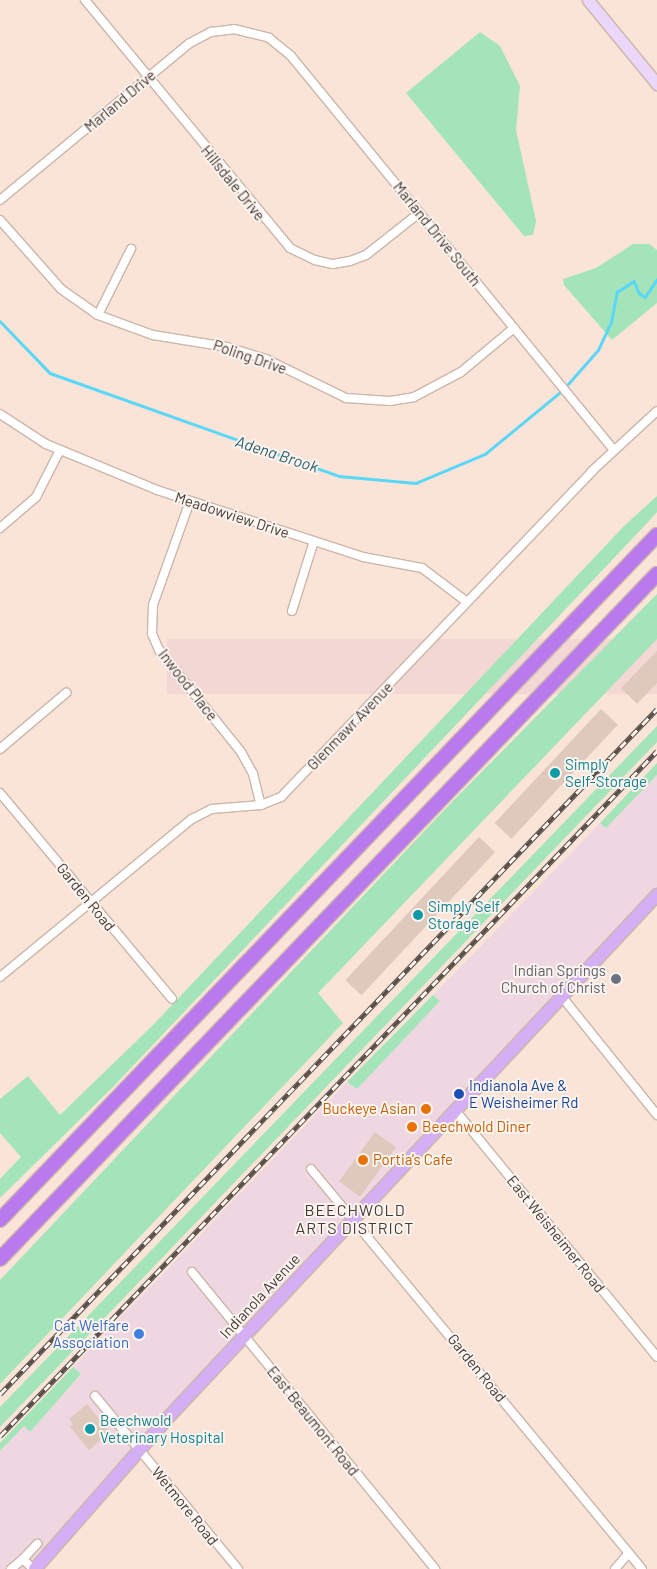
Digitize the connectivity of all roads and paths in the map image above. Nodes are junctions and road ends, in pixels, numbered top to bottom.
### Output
1 (85, 0) edge
2 (588, 0) edge
3 (252, 31) joint
4 (149, 78) junction
5 (657, 84) edge
6 (0, 200) edge
7 (418, 213) junction
8 (0, 220) edge
9 (132, 249) dead end
10 (98, 315) junction
11 (514, 328) junction
12 (657, 411) edge
13 (0, 414) edge
14 (613, 449) junction
15 (60, 450) junction
16 (190, 501) junction
17 (657, 524) edge
18 (0, 528) edge
19 (657, 535) edge
20 (314, 542) junction
21 (655, 577) edge
22 (606, 586) junction
23 (467, 602) junction
24 (292, 611) dead end
25 (66, 693) dead end
26 (0, 749) edge
27 (0, 793) edge
28 (261, 804) junction
29 (657, 895) edge
30 (90, 903) junction
31 (0, 977) edge
32 (563, 998) junction
33 (172, 1000) dead end
34 (455, 1110) junction
35 (657, 1115) edge
36 (311, 1169) dead end
37 (355, 1219) junction
38 (0, 1220) edge
39 (0, 1259) edge
40 (192, 1272) dead end
41 (245, 1337) junction
42 (657, 1357) edge
43 (95, 1396) dead end
44 (139, 1450) junction
45 (37, 1544) dead end
46 (629, 1553) junction
47 (23, 1559) junction
48 (39, 1567) edge
49 (11, 1569) edge
50 (238, 1569) edge
51 (435, 1569) edge
52 (614, 1569) edge
53 (642, 1569) edge

1 - 4 street, Hillsdale Drive
2 - 5 main road
3 - 4 street, Marland Drive
3 - 7 street, Marland Drive South
4 - 6 street, Marland Drive
4 - 7 street, Hillsdale Drive
7 - 11 street, Marland Drive South
8 - 10 street, Poling Drive
9 - 10 street
10 - 11 street, Poling Drive
11 - 14 street, Marland Drive South
12 - 14 street, Glenmawr Avenue
13 - 15 street, Meadowview Drive
14 - 23 street, Glenmawr Avenue
15 - 16 street, Meadowview Drive
15 - 18 street
16 - 20 street, Meadowview Drive
16 - 28 street, Inwood Place
17 - 22 highway
19 - 22 highway
20 - 23 street, Meadowview Drive
20 - 24 street
21 - 39 highway
22 - 38 highway
23 - 28 street, Glenmawr Avenue
25 - 26 street
27 - 30 street, Garden Road
28 - 30 street, Glenmawr Avenue
29 - 32 main road, Indianola Avenue
30 - 31 street, Glenmawr Avenue
30 - 33 street, Garden Road
32 - 34 main road, Indianola Avenue
32 - 35 street
34 - 37 main road, Indianola Avenue
34 - 42 street, East Weisheimer Road
36 - 37 street, Garden Road
37 - 41 main road, Indianola Avenue
37 - 46 street, Garden Road
40 - 41 street, East Beaumont Road
41 - 44 main road, Indianola Avenue
41 - 51 street, East Beaumont Road
43 - 44 street, Wetmore Road
44 - 48 main road, Indianola Avenue
44 - 50 street, Wetmore Road
45 - 47 street
46 - 52 street
46 - 53 street, Garden Road
47 - 48 street
47 - 49 street

